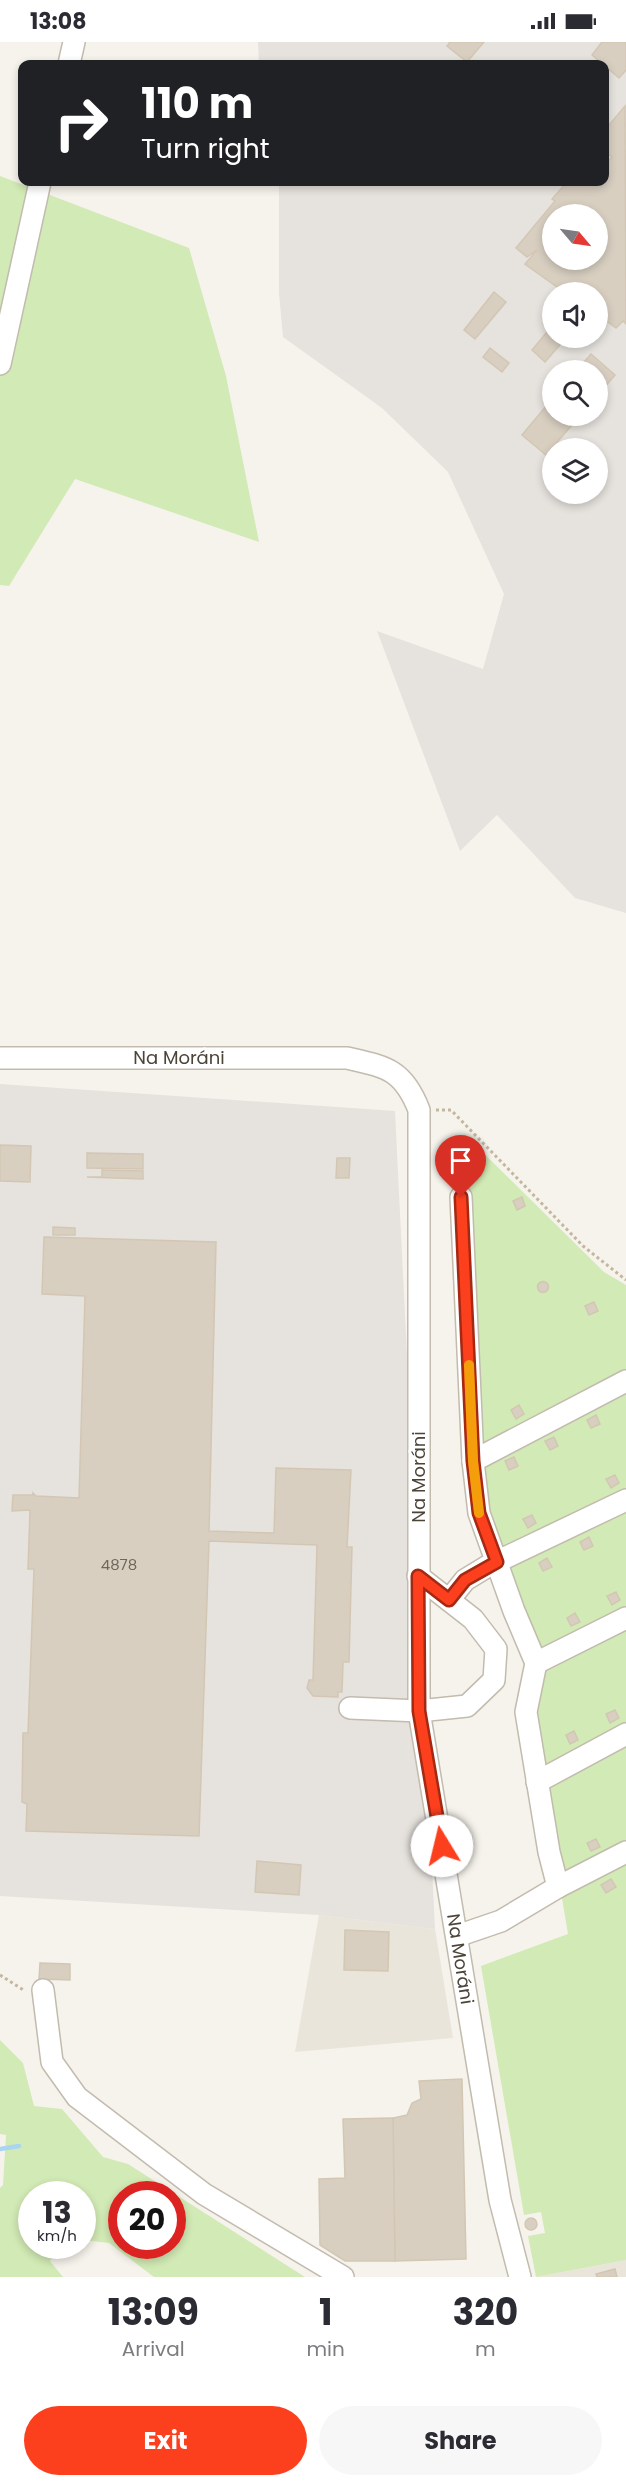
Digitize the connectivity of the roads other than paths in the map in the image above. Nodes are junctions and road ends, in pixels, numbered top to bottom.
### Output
1 (74, 42) edge
2 (70, 60) edge
3 (39, 186) edge
4 (0, 364) edge
5 (0, 1058) edge
6 (461, 1197) dead end
7 (626, 1381) edge
8 (473, 1461) junction
9 (626, 1500) edge
10 (497, 1562) junction
11 (418, 1576) junction
12 (449, 1600) junction
13 (626, 1618) edge
14 (536, 1663) junction
15 (350, 1708) dead end
16 (419, 1711) junction
17 (626, 1734) edge
18 (537, 1782) junction
19 (626, 1852) edge
20 (558, 1887) junction
21 (457, 1936) junction
22 (44, 1996) road end
23 (343, 2277) edge
24 (519, 2277) edge

1 - 2 street
3 - 4 street
5 - 11 street, Na Moráni
6 - 8 street
7 - 8 street
8 - 10 street
9 - 10 street
10 - 12 street
10 - 14 street
11 - 12 street
11 - 16 street, Na Moráni
12 - 16 street
13 - 14 street
14 - 18 street
15 - 16 street
16 - 21 street, Na Moráni
17 - 18 street
18 - 20 street
19 - 20 street
20 - 21 street
21 - 24 street, Na Moráni
22 - 23 street

